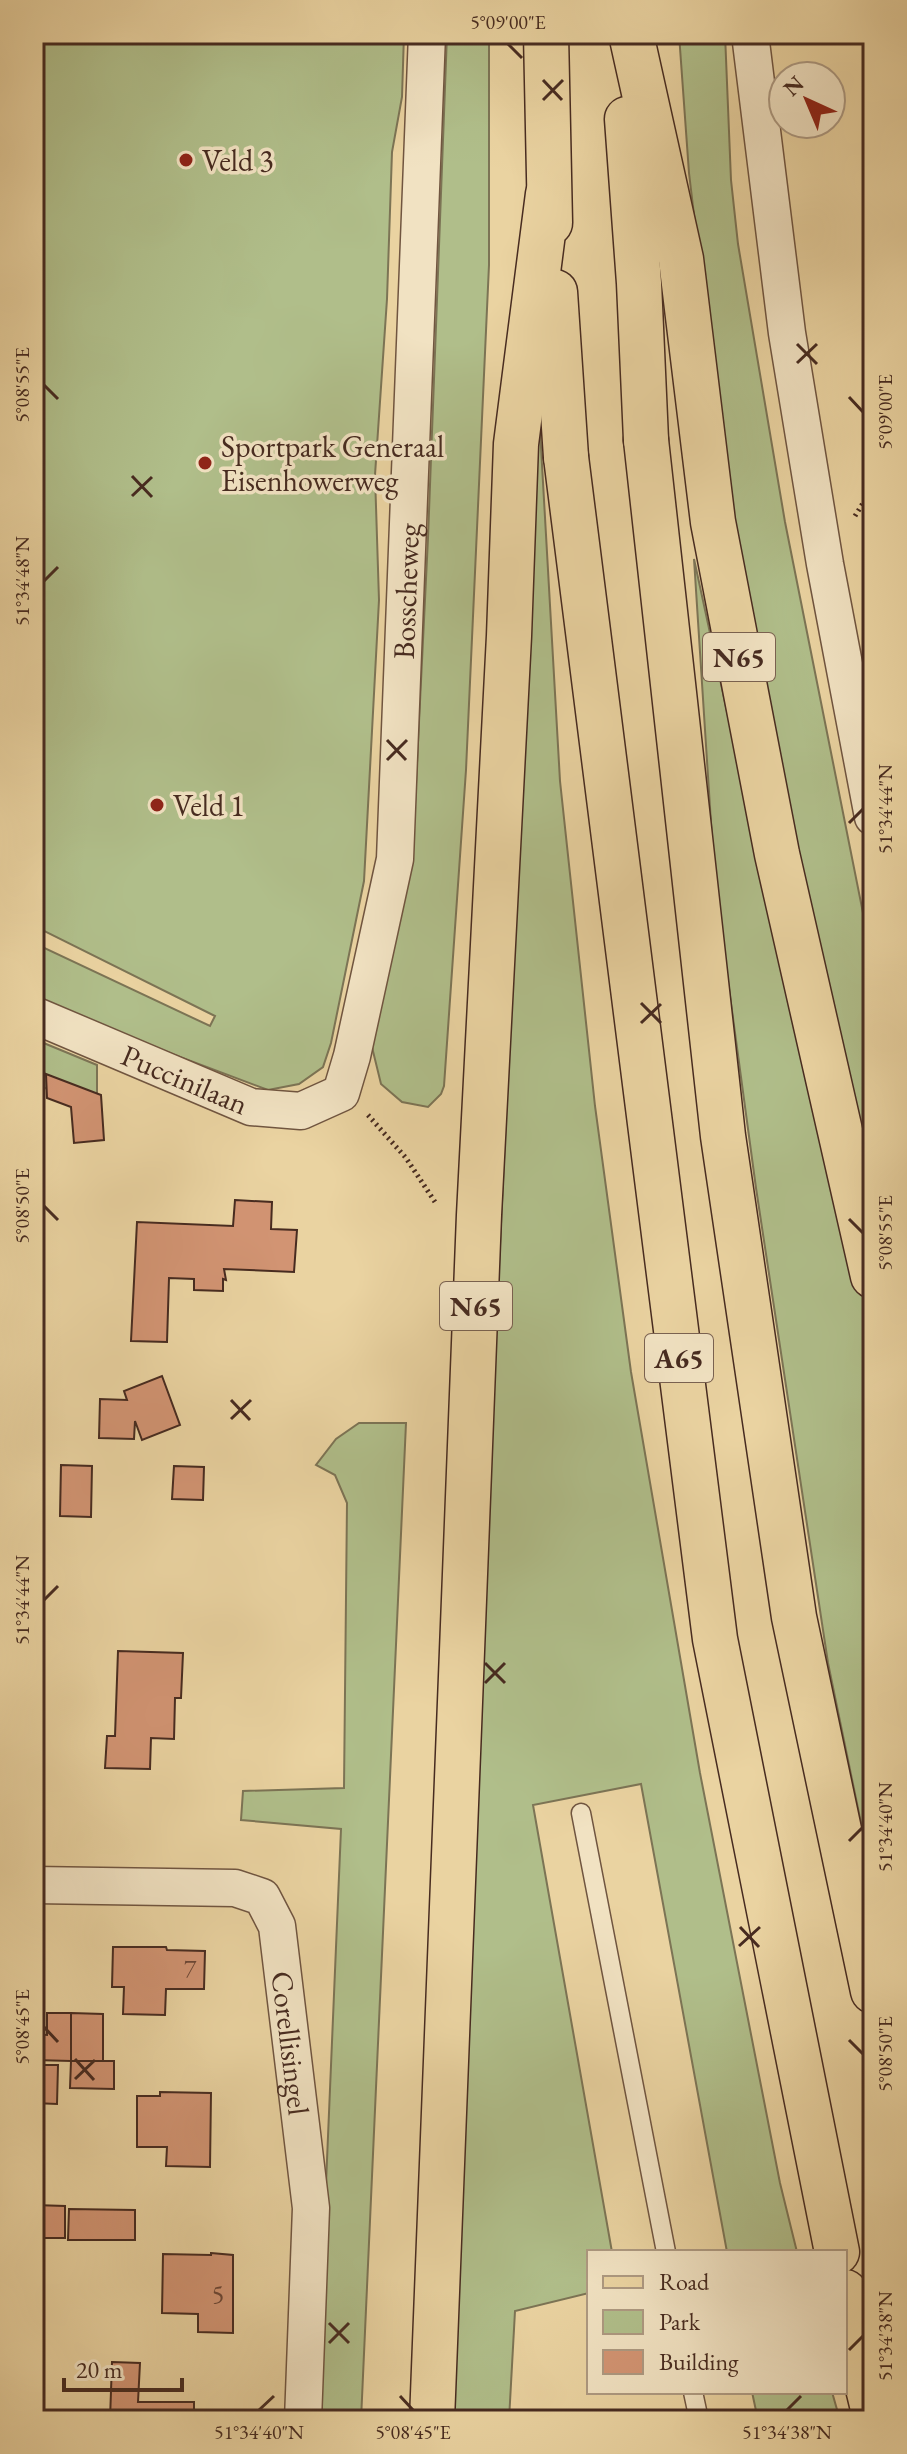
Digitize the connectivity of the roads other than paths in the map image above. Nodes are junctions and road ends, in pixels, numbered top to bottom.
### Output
1 (427, 34) edge
2 (546, 34) edge
3 (621, 34) edge
4 (631, 34) edge
5 (750, 34) edge
6 (548, 194) junction
7 (566, 457) joint
8 (873, 817) edge
9 (34, 1015) edge
10 (341, 1093) joint
11 (873, 1276) edge
12 (581, 1813) dead end
13 (34, 1885) edge
14 (873, 1991) edge
15 (666, 2250) edge
16 (837, 2250) edge
17 (847, 2300) edge
18 (693, 2394) edge
19 (873, 2409) edge
20 (303, 2420) edge
21 (432, 2420) edge
22 (699, 2420) edge

1 - 10 street, Bosscheweg
2 - 6 main road, N65
3 - 14 main road, A65
4 - 11 main road, N65
5 - 8 street
6 - 7 main road, N65
6 - 21 main road, N65
7 - 16 main road, A65
9 - 10 street, Puccinilaan
12 - 15 lane
13 - 20 street, Corellisingel
17 - 19 main road
18 - 22 lane

